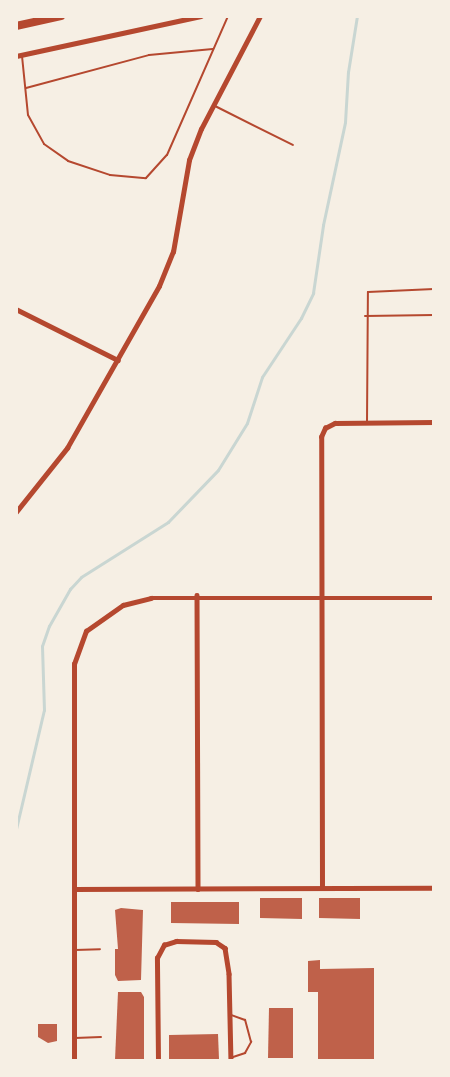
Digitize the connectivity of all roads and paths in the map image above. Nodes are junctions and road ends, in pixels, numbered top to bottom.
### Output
1 (61, 16) edge
2 (201, 16) edge
3 (228, 16) edge
4 (260, 16) edge
5 (16, 26) edge
6 (213, 49) junction
7 (19, 56) edge
8 (26, 88) junction
9 (213, 105) junction
10 (293, 145) dead end
11 (434, 289) edge
12 (16, 309) edge
13 (434, 315) edge
14 (365, 316) junction
15 (118, 360) junction
16 (434, 422) edge
17 (367, 423) junction
18 (16, 512) edge
19 (197, 595) junction
20 (321, 598) junction
21 (434, 598) edge
22 (322, 888) junction
23 (434, 888) edge
24 (74, 889) junction
25 (198, 889) junction
26 (100, 949) dead end
27 (75, 950) junction
28 (230, 1015) junction
29 (101, 1037) dead end
30 (75, 1038) junction
31 (230, 1059) edge
32 (74, 1060) edge
33 (158, 1060) edge

1 - 5 highway
2 - 7 street
3 - 6 lane
4 - 9 street
6 - 8 lane
6 - 8 lane
7 - 8 lane
9 - 10 lane
9 - 15 street
11 - 14 lane
12 - 15 street
13 - 14 lane
14 - 17 lane
15 - 18 street
16 - 17 street
17 - 20 street
19 - 20 street
19 - 24 street
19 - 25 street
20 - 21 street
20 - 22 street
22 - 23 street
22 - 25 street
24 - 25 street
24 - 27 street
26 - 27 lane
27 - 30 street
28 - 31 street
28 - 31 lane
28 - 33 street
29 - 30 lane
30 - 32 street

